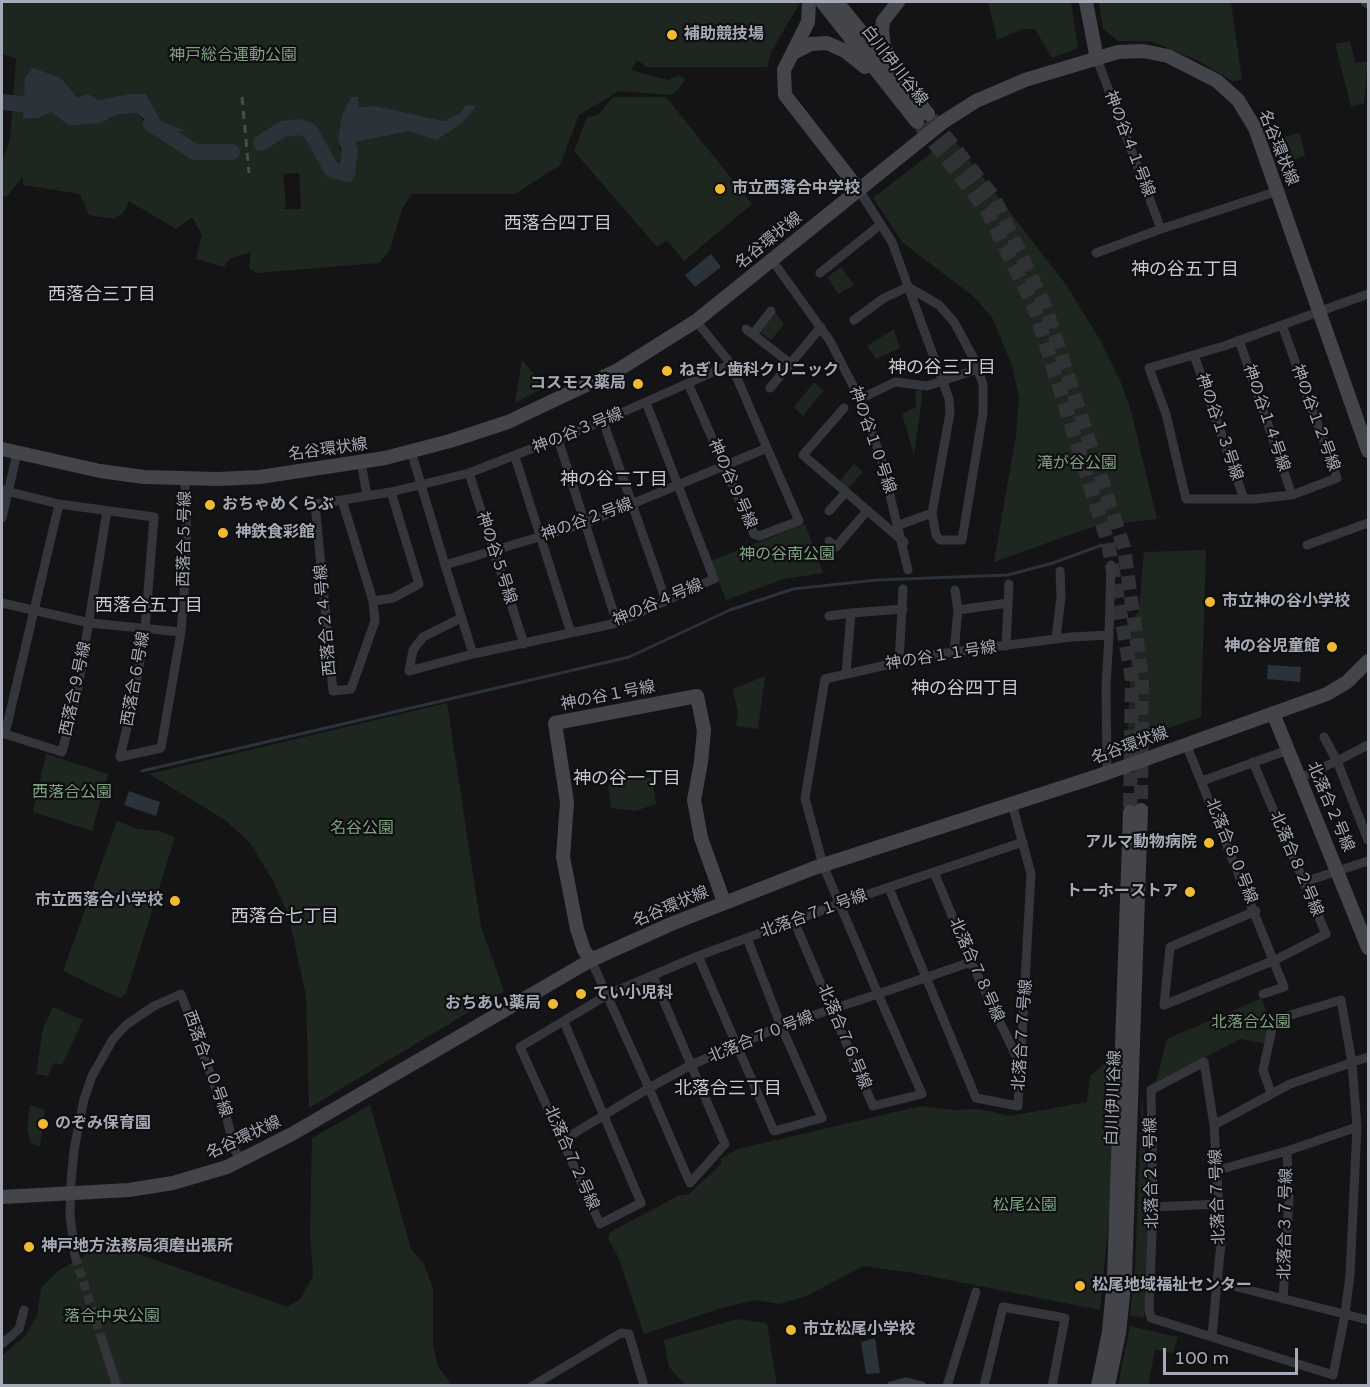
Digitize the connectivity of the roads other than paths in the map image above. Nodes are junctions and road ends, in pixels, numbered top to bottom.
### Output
1 (809, 2) edge
2 (822, 2) edge
3 (837, 2) edge
4 (898, 2) edge
5 (1086, 2) edge
6 (793, 53) junction
7 (1097, 59) junction
8 (904, 84) junction
9 (905, 108) junction
10 (860, 190) junction
11 (1278, 191) junction
12 (880, 225) junction
13 (1161, 229) junction
14 (1096, 253) dead end
15 (772, 260) junction
16 (820, 273) dead end
17 (908, 287) junction
18 (1368, 294) edge
19 (771, 311) dead end
20 (1319, 311) junction
21 (854, 320) dead end
22 (696, 321) junction
23 (1282, 326) junction
24 (821, 327) junction
25 (1239, 340) junction
26 (1194, 356) junction
27 (731, 364) junction
28 (791, 364) junction
29 (978, 369) junction
30 (944, 380) junction
31 (688, 383) junction
32 (770, 388) dead end
33 (861, 399) junction
34 (646, 402) junction
35 (844, 408) dead end
36 (603, 421) junction
37 (558, 439) junction
38 (767, 448) junction
39 (2, 449) edge
40 (1368, 449) edge
41 (411, 451) junction
42 (17, 453) junction
43 (515, 457) junction
44 (362, 462) junction
45 (724, 466) junction
46 (470, 473) junction
47 (185, 479) junction
48 (678, 485) junction
49 (421, 486) junction
50 (5, 491) edge
51 (391, 492) junction
52 (846, 492) junction
53 (1292, 495) junction
54 (367, 496) junction
55 (1244, 499) junction
56 (342, 500) junction
57 (59, 504) junction
58 (632, 504) junction
59 (829, 511) dead end
60 (867, 511) junction
61 (107, 512) junction
62 (932, 513) junction
63 (2, 518) edge
64 (586, 523) junction
65 (1368, 523) edge
66 (899, 525) junction
67 (539, 537) junction
68 (829, 542) dead end
69 (904, 542) junction
70 (1307, 545) dead end
71 (492, 552) junction
72 (446, 565) junction
73 (1111, 565) dead end
74 (908, 570) dead end
75 (1060, 571) dead end
76 (1009, 584) dead end
77 (903, 589) dead end
78 (955, 590) dead end
79 (373, 601) junction
80 (666, 601) junction
81 (2, 603) edge
82 (1008, 603) junction
83 (903, 609) junction
84 (958, 610) junction
85 (34, 611) junction
86 (851, 613) junction
87 (829, 616) dead end
88 (461, 618) junction
89 (90, 623) junction
90 (617, 623) junction
91 (145, 629) junction
92 (181, 632) junction
93 (571, 633) junction
94 (1109, 635) junction
95 (1056, 638) junction
96 (524, 644) junction
97 (1006, 646) junction
98 (954, 652) junction
99 (473, 654) junction
100 (1368, 661) edge
101 (899, 662) junction
102 (846, 673) junction
103 (1273, 713) junction
104 (1324, 737) dead end
105 (1186, 744) junction
106 (1368, 745) edge
107 (1288, 750) junction
108 (1337, 761) junction
109 (1253, 762) junction
110 (1107, 773) junction
111 (1299, 778) junction
112 (1202, 781) junction
113 (1012, 804) junction
114 (1368, 840) edge
115 (1023, 842) junction
116 (1368, 861) edge
117 (823, 865) junction
118 (1339, 870) junction
119 (934, 872) junction
120 (1304, 882) junction
121 (889, 888) junction
122 (724, 902) junction
123 (839, 904) junction
124 (1256, 911) junction
125 (794, 921) junction
126 (747, 938) junction
127 (1368, 948) edge
128 (698, 956) junction
129 (591, 960) junction
130 (1275, 960) junction
131 (971, 962) junction
132 (653, 976) junction
133 (925, 976) junction
134 (609, 994) junction
135 (878, 994) junction
136 (1263, 994) dead end
137 (833, 1009) junction
138 (564, 1022) junction
139 (781, 1026) junction
140 (737, 1045) junction
141 (1368, 1057) edge
142 (1352, 1063) junction
143 (692, 1065) junction
144 (1021, 1066) junction
145 (649, 1088) junction
146 (1271, 1093) junction
147 (606, 1116) junction
148 (1214, 1125) junction
149 (1357, 1127) junction
150 (563, 1140) junction
151 (1287, 1151) junction
152 (243, 1160) junction
153 (1218, 1170) junction
154 (71, 1193) junction
155 (2, 1197) edge
156 (1220, 1204) junction
157 (1153, 1207) junction
158 (75, 1256) tunnel mouth
159 (1217, 1282) junction
160 (976, 1292) dead end
161 (1283, 1299) junction
162 (24, 1310) dead end
163 (1345, 1314) junction
164 (1368, 1320) edge
165 (1212, 1337) junction
166 (102, 1340) tunnel mouth
167 (2, 1344) edge
168 (117, 1386) edge
169 (532, 1386) edge
170 (644, 1386) edge
171 (891, 1386) edge
172 (922, 1386) edge
173 (947, 1386) edge
174 (984, 1386) edge
175 (1052, 1386) edge
176 (1098, 1386) edge
177 (1108, 1386) edge

1 - 6 street
2 - 9 street, 白川伊川谷線
3 - 8 street, 白川伊川谷線
4 - 8 street
5 - 7 street
6 - 9 street
6 - 10 street
7 - 10 street, 名谷環状線
7 - 11 street, 名谷環状線
7 - 13 street, 神の谷４１号線
8 - 9 street, 白川伊川谷線
10 - 12 street
10 - 15 street, 名谷環状線
11 - 13 street
11 - 20 street, 名谷環状線
12 - 16 street
12 - 17 street
13 - 14 street
15 - 22 street, 名谷環状線
15 - 24 street, 神の谷１０号線
17 - 21 street
17 - 29 street
17 - 30 street
18 - 20 street, 神の谷１２号線
19 - 28 street
20 - 23 street, 神の谷１２号線
20 - 40 street, 名谷環状線
22 - 27 street
22 - 41 street, 名谷環状線
23 - 25 street, 神の谷１２号線
23 - 53 street, 神の谷１２号線
24 - 28 street
24 - 33 street, 神の谷１０号線
25 - 26 street, 神の谷１２号線
25 - 53 street, 神の谷１４号線
26 - 55 street, 神の谷１３号線
26 - 55 street, 神の谷１２号線
27 - 31 street, 神の谷３号線
27 - 38 street
28 - 32 street
29 - 30 street
29 - 62 street
30 - 33 street
30 - 62 street
31 - 34 street, 神の谷３号線
31 - 45 street, 神の谷９号線
33 - 66 street, 神の谷１０号線
34 - 36 street, 神の谷３号線
34 - 48 street, 神の谷４号線
35 - 52 street
36 - 37 street, 神の谷３号線
36 - 58 street
37 - 43 street, 神の谷３号線
37 - 64 street
38 - 45 street, 神の谷２号線
38 - 45 street, 神の谷９号線
39 - 42 street, 名谷環状線
41 - 44 street, 名谷環状線
41 - 49 street
42 - 47 street, 名谷環状線
42 - 50 street
43 - 46 street, 神の谷３号線
43 - 67 street
44 - 47 street, 名谷環状線
44 - 54 street
45 - 48 street, 神の谷２号線
46 - 49 street, 神の谷３号線
46 - 71 street, 神の谷５号線
47 - 92 street, 西落合５号線
48 - 58 street, 神の谷２号線
48 - 80 street, 神の谷４号線
49 - 51 street, 西落合２４号線
49 - 72 street
50 - 57 street, 西落合６号線
50 - 63 street
51 - 54 street, 西落合２４号線
51 - 79 street
52 - 59 street
52 - 60 street
53 - 55 street, 神の谷１２号線
54 - 56 street, 西落合２４号線
56 - 79 street, 西落合２４号線
56 - 79 street, 西落合２４号線
57 - 61 street, 西落合６号線
57 - 85 street, 西落合９号線
58 - 64 street, 神の谷２号線
58 - 80 street
60 - 68 street
60 - 69 street
61 - 89 street, 西落合９号線
61 - 91 street, 西落合６号線
62 - 66 street
64 - 67 street, 神の谷２号線
64 - 90 street
65 - 70 street
66 - 69 street, 神の谷１０号線
67 - 71 street, 神の谷２号線
67 - 93 street
69 - 74 street, 神の谷１０号線
71 - 72 street, 神の谷２号線
71 - 96 street, 神の谷５号線
72 - 88 street
73 - 94 street
75 - 95 street
76 - 82 street
77 - 83 street
78 - 84 street
80 - 90 street, 神の谷４号線
81 - 85 street
82 - 84 street
82 - 97 street
83 - 86 street
83 - 101 street
84 - 98 street
85 - 89 street
85 - 89 street, 西落合９号線
86 - 87 street
86 - 102 street
88 - 99 street
88 - 99 street, 神の谷４号線
89 - 91 street
90 - 93 street, 神の谷４号線
91 - 92 street
91 - 92 street, 西落合６号線
93 - 96 street, 神の谷４号線
94 - 95 street, 神の谷１１号線
94 - 110 street
95 - 97 street, 神の谷１１号線
96 - 99 street, 神の谷４号線
97 - 98 street, 神の谷１１号線
98 - 101 street, 神の谷１１号線
100 - 103 street, 名谷環状線
101 - 102 street, 神の谷１１号線
102 - 117 street, 神の谷１１号線
103 - 105 street, 名谷環状線
103 - 107 street, 北落合２号線
104 - 108 street
105 - 110 street, 名谷環状線
105 - 112 street, 北落合８０号線
106 - 108 street
107 - 109 street
107 - 111 street, 北落合２号線
108 - 111 street
108 - 114 street
109 - 112 street
109 - 120 street, 北落合８２号線
110 - 113 street, 名谷環状線
111 - 118 street, 北落合２号線
112 - 124 street, 北落合８０号線
113 - 115 street, 北落合７７号線
113 - 117 street, 名谷環状線
115 - 119 street, 北落合７１号線
115 - 144 street, 北落合７７号線
116 - 118 street
117 - 122 street, 名谷環状線
117 - 123 street
118 - 120 street
118 - 127 street, 北落合２号線
119 - 121 street, 北落合７１号線
119 - 131 street, 北落合７８号線
120 - 130 street, 北落合８２号線
121 - 123 street, 北落合７１号線
121 - 133 street, 北落合７７号線
122 - 129 street, 名谷環状線
122 - 129 street, 神の谷１号線
123 - 125 street, 北落合７１号線
123 - 135 street
124 - 130 street, 北落合８０号線
124 - 130 street
125 - 126 street, 北落合７１号線
125 - 137 street, 北落合７６号線
126 - 128 street, 北落合７１号線
126 - 139 street
128 - 132 street, 北落合７１号線
128 - 140 street
129 - 134 street
129 - 152 street, 名谷環状線
130 - 136 street
131 - 133 street, 北落合７０号線
131 - 144 street, 北落合７８号線
132 - 134 street, 北落合７１号線
132 - 143 street
133 - 135 street, 北落合７０号線
133 - 144 street, 北落合７７号線
134 - 138 street, 北落合７２号線
134 - 145 street
135 - 137 street, 北落合７０号線
135 - 137 street, 北落合７６号線
137 - 139 street, 北落合７０号線
138 - 147 street, 北落合７２号線
138 - 150 street, 北落合７２号線
139 - 140 street, 北落合７０号線
139 - 140 street
140 - 143 street, 北落合７０号線
141 - 142 street, 北落合７号線
142 - 146 street, 北落合７号線
142 - 146 street
142 - 149 street
143 - 145 street, 北落合７０号線
143 - 145 street
145 - 147 street, 北落合７０号線
146 - 148 street, 北落合７号線
147 - 150 street, 北落合７０号線
147 - 150 street, 北落合７２号線
148 - 153 street, 北落合７号線
148 - 157 street, 北落合２９号線
149 - 151 street, 北落合３７号線
149 - 163 street
151 - 153 street
151 - 161 street, 北落合３７号線
152 - 154 street, 名谷環状線
152 - 154 street, 西落合１０号線
153 - 156 street, 北落合７号線
154 - 155 street, 名谷環状線
154 - 158 street
156 - 157 street
156 - 159 street, 北落合７号線
157 - 165 street, 北落合２９号線
159 - 161 street
159 - 165 street, 北落合７号線
160 - 173 street
161 - 163 street
162 - 167 street
163 - 164 street
163 - 165 street
166 - 168 street
169 - 170 street
171 - 172 street
174 - 175 street
176 - 177 street, 白川伊川谷線

